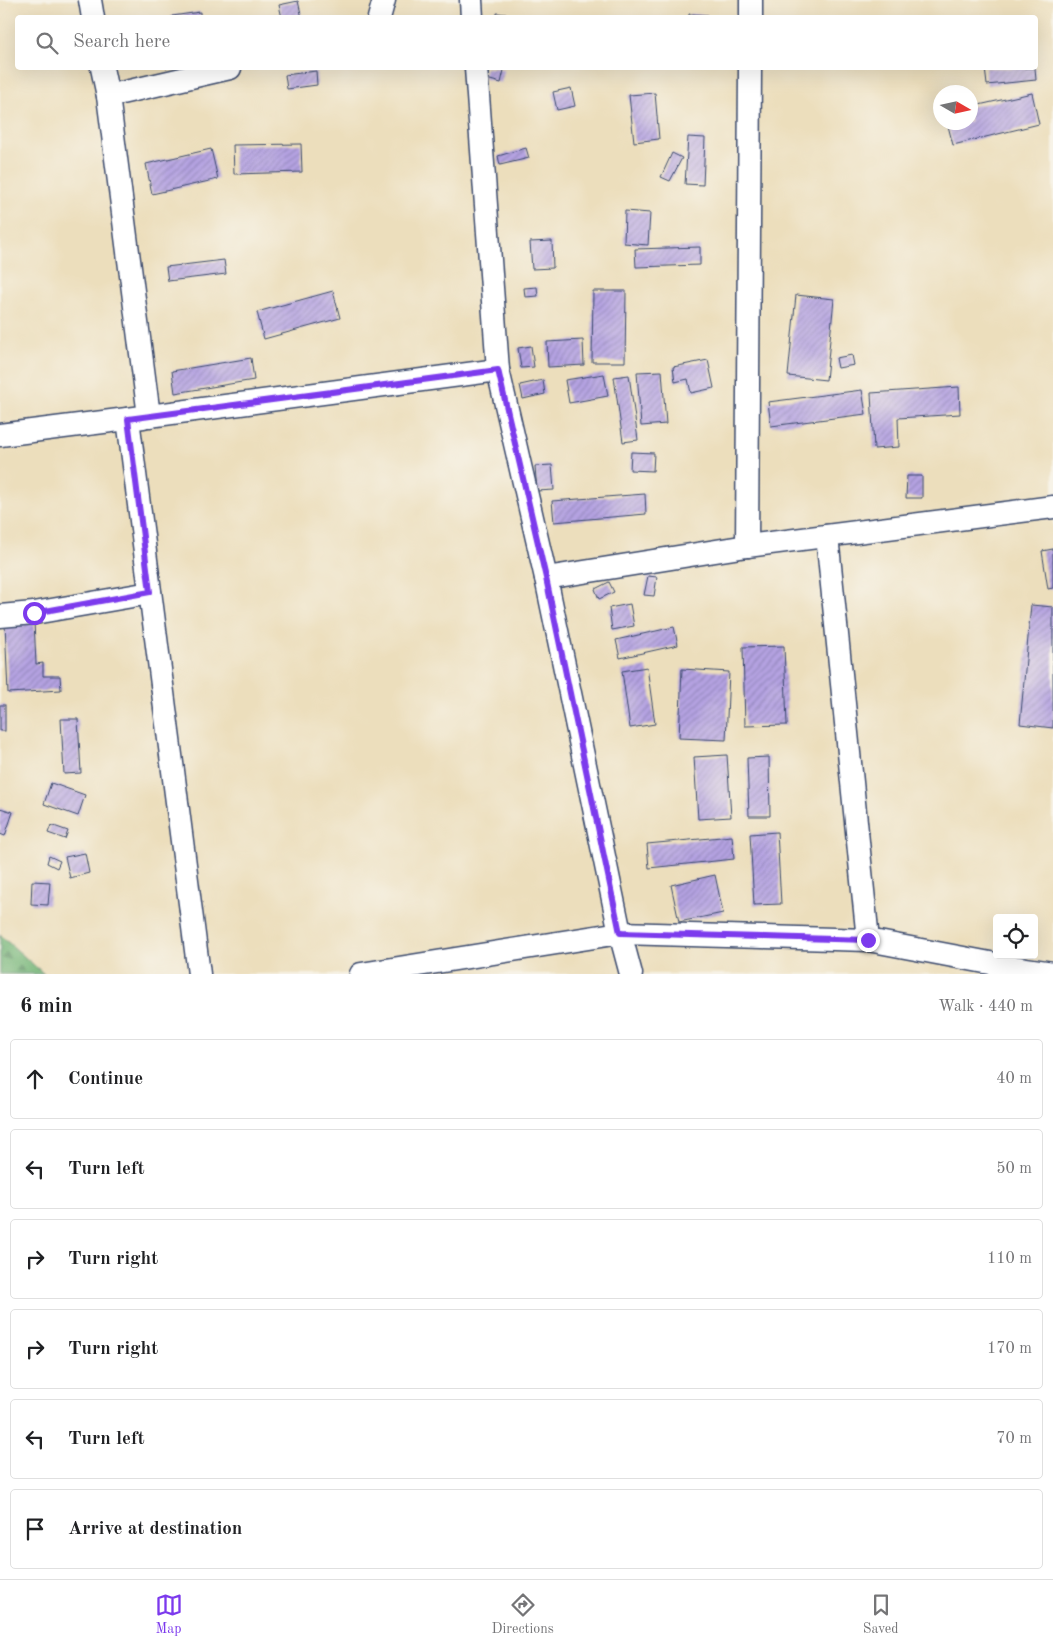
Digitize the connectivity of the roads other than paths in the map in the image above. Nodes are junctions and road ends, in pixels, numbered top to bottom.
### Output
1 (90, 0) edge
2 (384, 0) edge
3 (471, 0) edge
4 (751, 0) edge
5 (92, 15) edge
6 (380, 15) edge
7 (472, 15) edge
8 (750, 15) edge
9 (102, 70) edge
10 (221, 70) edge
11 (476, 70) edge
12 (750, 70) edge
13 (108, 96) junction
14 (498, 370) junction
15 (138, 417) junction
16 (0, 435) edge
17 (1053, 507) edge
18 (827, 536) junction
19 (746, 546) junction
20 (546, 578) junction
21 (150, 592) junction
22 (0, 616) edge
23 (620, 933) junction
24 (868, 940) junction
25 (1006, 970) edge
26 (1053, 973) edge
27 (199, 974) edge
28 (361, 974) edge
29 (631, 974) edge

1 - 5 street
2 - 6 street
3 - 7 street
4 - 8 street
9 - 13 street
10 - 13 street
11 - 14 street
12 - 19 street
13 - 15 street
14 - 15 street
14 - 20 street
15 - 16 street
15 - 21 street
17 - 18 street
18 - 19 street
18 - 24 street
19 - 20 street
20 - 23 street
21 - 22 street
21 - 27 street
23 - 24 street
23 - 28 street
23 - 29 street
24 - 25 street
25 - 26 street

